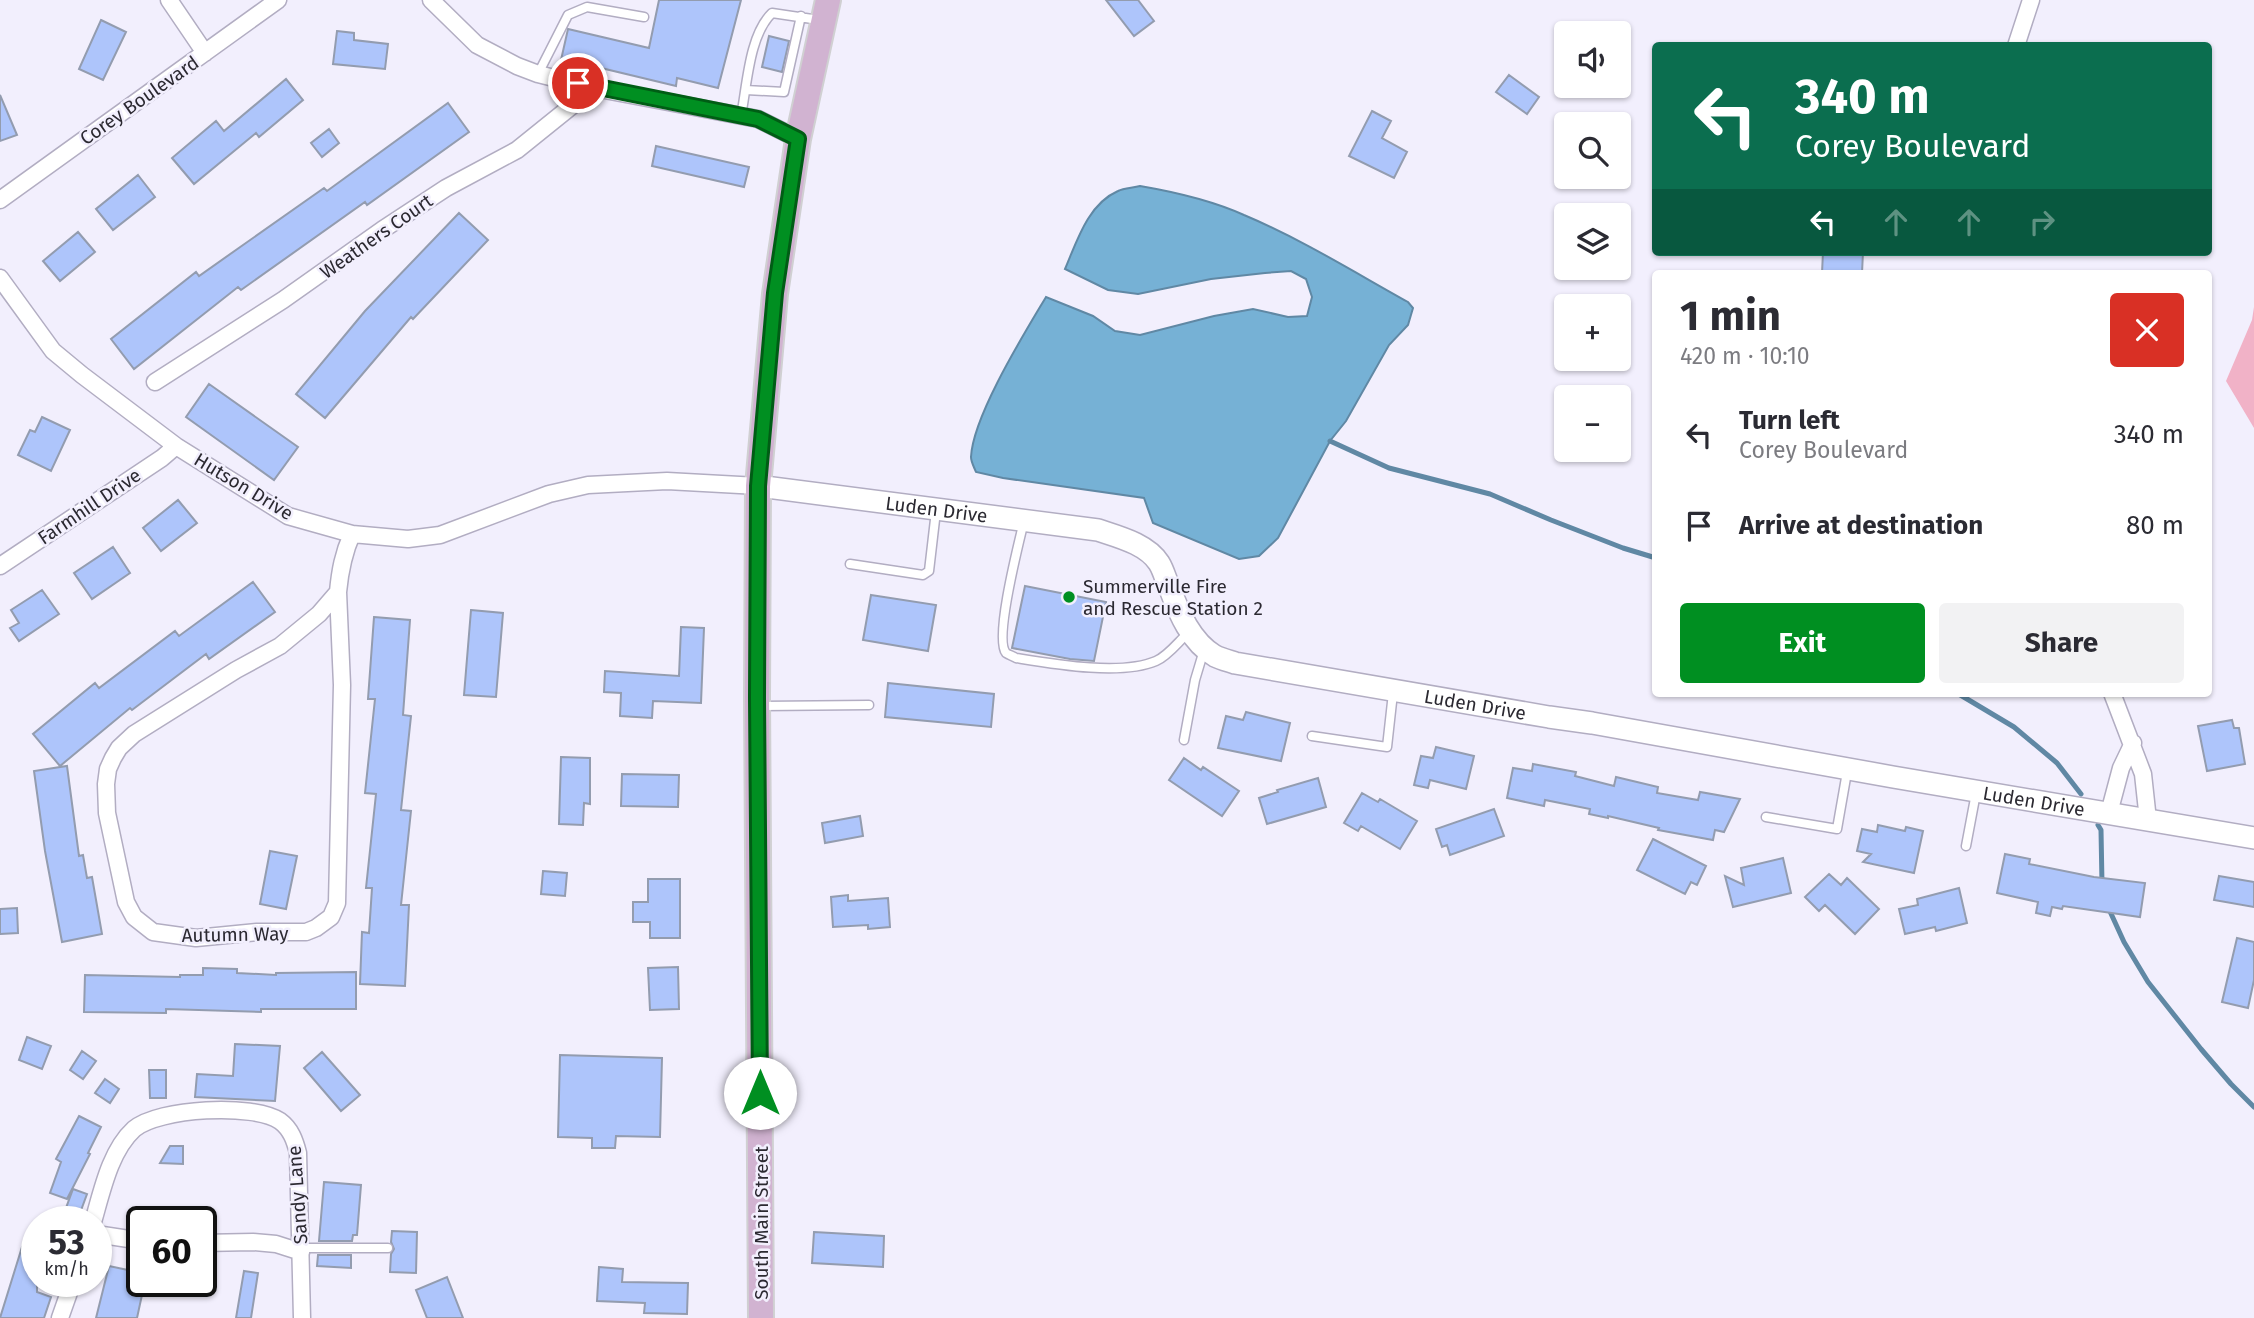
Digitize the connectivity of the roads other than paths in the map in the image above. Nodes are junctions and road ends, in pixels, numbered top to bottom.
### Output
1 (169, 0) edge
2 (278, 0) edge
3 (431, 0) edge
4 (2031, 0) edge
5 (817, 12) edge
6 (644, 17) dead end
7 (2017, 42) edge
8 (205, 53) junction
9 (538, 74) junction
10 (594, 88) junction
11 (746, 90) junction
12 (796, 94) junction
13 (741, 116) junction
14 (798, 139) junction
15 (0, 200) edge
16 (0, 278) edge
17 (155, 382) dead end
18 (176, 446) junction
19 (758, 486) junction
20 (936, 508) junction
21 (1024, 520) junction
22 (352, 534) junction
23 (850, 564) dead end
24 (0, 566) edge
25 (338, 593) junction
26 (1190, 631) junction
27 (1205, 647) junction
28 (1393, 690) junction
29 (2114, 697) edge
30 (869, 705) dead end
31 (757, 706) junction
32 (1312, 736) dead end
33 (1184, 740) dead end
34 (2133, 743) junction
35 (1847, 769) junction
36 (1977, 790) junction
37 (2109, 813) junction
38 (1766, 817) dead end
39 (2148, 820) junction
40 (2254, 838) edge
41 (1966, 846) dead end
42 (98, 1206) edge
43 (217, 1243) edge
44 (388, 1248) dead end
45 (301, 1250) junction
46 (67, 1297) edge
47 (60, 1318) edge
48 (302, 1318) edge
49 (761, 1318) edge

1 - 8 street
2 - 8 street, Corey Boulevard
3 - 9 street
4 - 7 street
5 - 11 lane
5 - 12 main road, South Main Street
6 - 9 lane
8 - 15 street, Corey Boulevard
9 - 10 street
10 - 13 street
10 - 17 street, Weathers Court
11 - 12 lane
11 - 13 lane
12 - 14 main road, South Main Street
13 - 14 street
14 - 19 main road, South Main Street
16 - 18 street, Hutson Drive
18 - 22 street, Hutson Drive
18 - 24 street, Farmhill Drive
19 - 20 street, Luden Drive
19 - 22 street, Hutson Drive
19 - 31 main road, South Main Street
20 - 21 street, Luden Drive
20 - 23 lane
21 - 26 street, Luden Drive
21 - 26 lane
22 - 25 street, Autumn Way
25 - 25 street, Autumn Way
26 - 27 street, Luden Drive
27 - 28 street, Luden Drive
27 - 33 lane
28 - 32 lane
28 - 35 street, Luden Drive
29 - 34 street
30 - 31 lane
31 - 49 main road, South Main Street
34 - 37 street
34 - 39 street
35 - 36 street, Luden Drive
35 - 38 lane
36 - 37 street, Luden Drive
36 - 41 lane
37 - 39 street, Luden Drive
39 - 40 street, Luden Drive
42 - 45 street, Sandy Lane
43 - 45 street
44 - 45 lane
45 - 48 street, Sandy Lane
46 - 47 street

